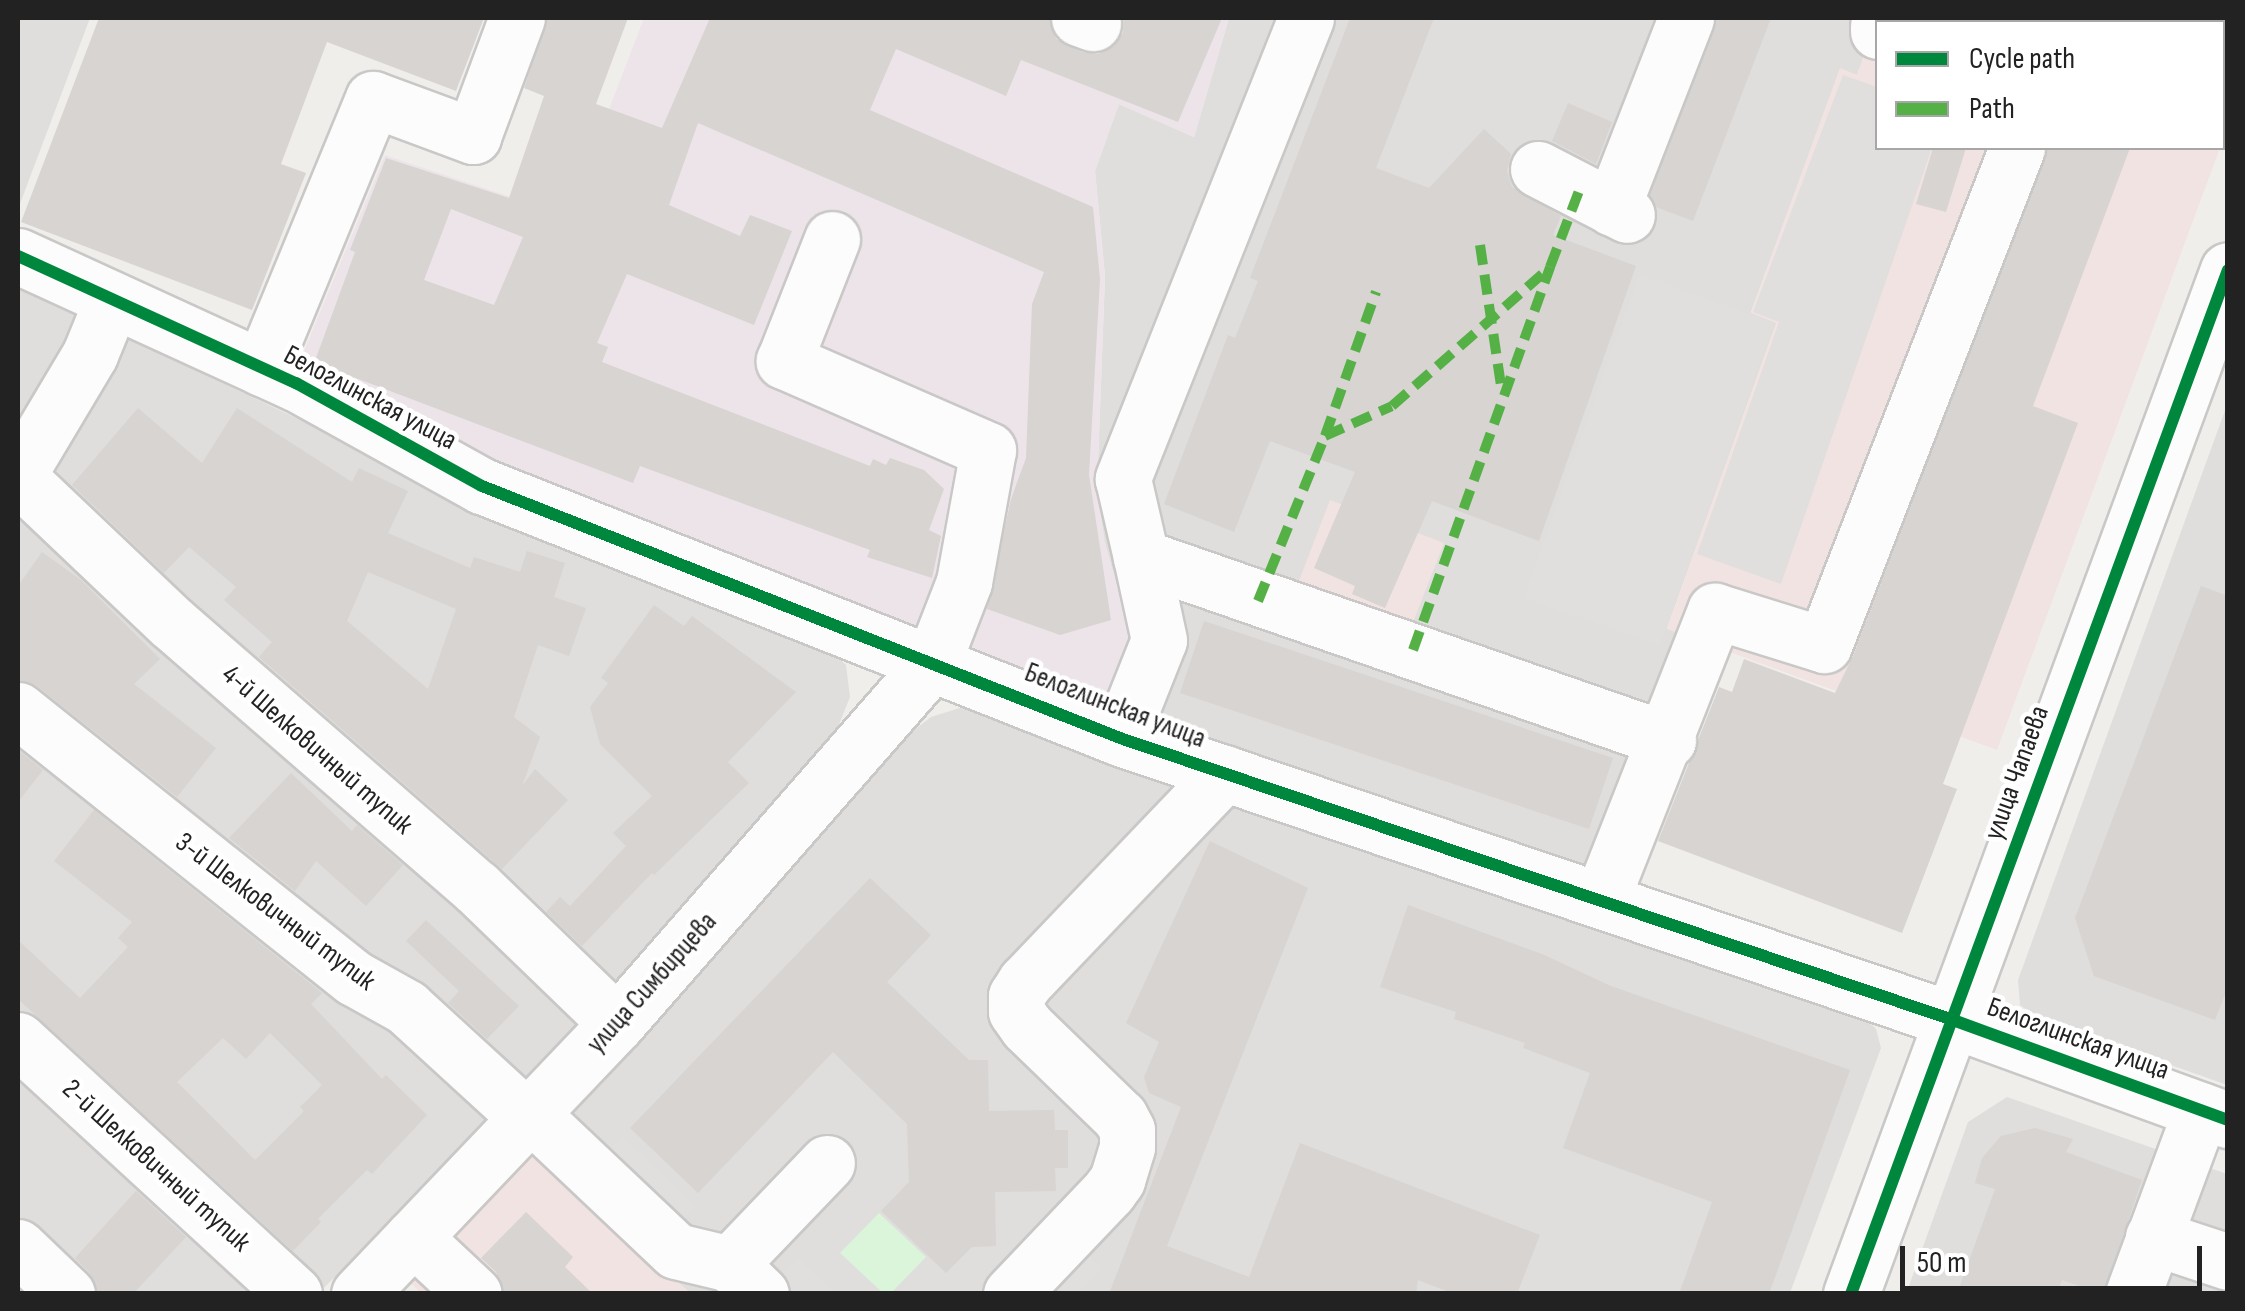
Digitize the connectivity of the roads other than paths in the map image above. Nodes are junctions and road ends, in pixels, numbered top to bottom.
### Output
1 (517, 18) edge
2 (1306, 18) edge
3 (1686, 18) edge
4 (2016, 150) edge
5 (1538, 169) dead end
6 (832, 239) dead end
7 (18, 256) edge
8 (2228, 270) edge
9 (112, 300) junction
10 (262, 368) junction
11 (18, 476) edge
12 (1141, 558) junction
13 (933, 662) junction
14 (18, 710) edge
15 (1120, 738) junction
16 (1668, 740) junction
17 (1225, 773) junction
18 (1601, 900) junction
19 (1953, 1020) junction
20 (617, 1024) junction
21 (18, 1040) edge
22 (2214, 1115) edge
23 (529, 1116) junction
24 (827, 1163) dead end
25 (2153, 1236) junction
26 (413, 1237) junction
27 (18, 1247) edge
28 (2228, 1262) edge
29 (746, 1279) edge
30 (67, 1294) edge
31 (294, 1294) edge
32 (360, 1294) edge
33 (474, 1294) edge
34 (1010, 1294) edge
35 (1851, 1294) edge
36 (2133, 1294) edge

1 - 10 street
2 - 12 street
3 - 5 street
4 - 16 street
6 - 13 street, улица Симбирцева
7 - 9 street, Белоглинская улица
8 - 19 street, улица Чапаева
9 - 10 street, Белоглинская улица
9 - 11 street, 4-й Шелковичный тупик
10 - 13 street, Белоглинская улица
11 - 20 street, 4-й Шелковичный тупик
12 - 15 street
12 - 16 street
13 - 15 street, Белоглинская улица
13 - 20 street, улица Симбирцева
14 - 23 street, 3-й Шелковичный тупик
15 - 17 street, Белоглинская улица
16 - 18 street
17 - 18 street, Белоглинская улица
17 - 34 street
18 - 19 street, Белоглинская улица
19 - 22 street, Белоглинская улица
19 - 35 street, улица Чапаева
20 - 23 street, улица Симбирцева
21 - 31 street, 2-й Шелковичный тупик
22 - 25 street
23 - 26 street, улица Симбирцева
23 - 29 street, 3-й Шелковичный тупик
24 - 29 street
25 - 28 street
25 - 36 street
26 - 32 street, улица Симбирцева
26 - 33 street
27 - 30 street

